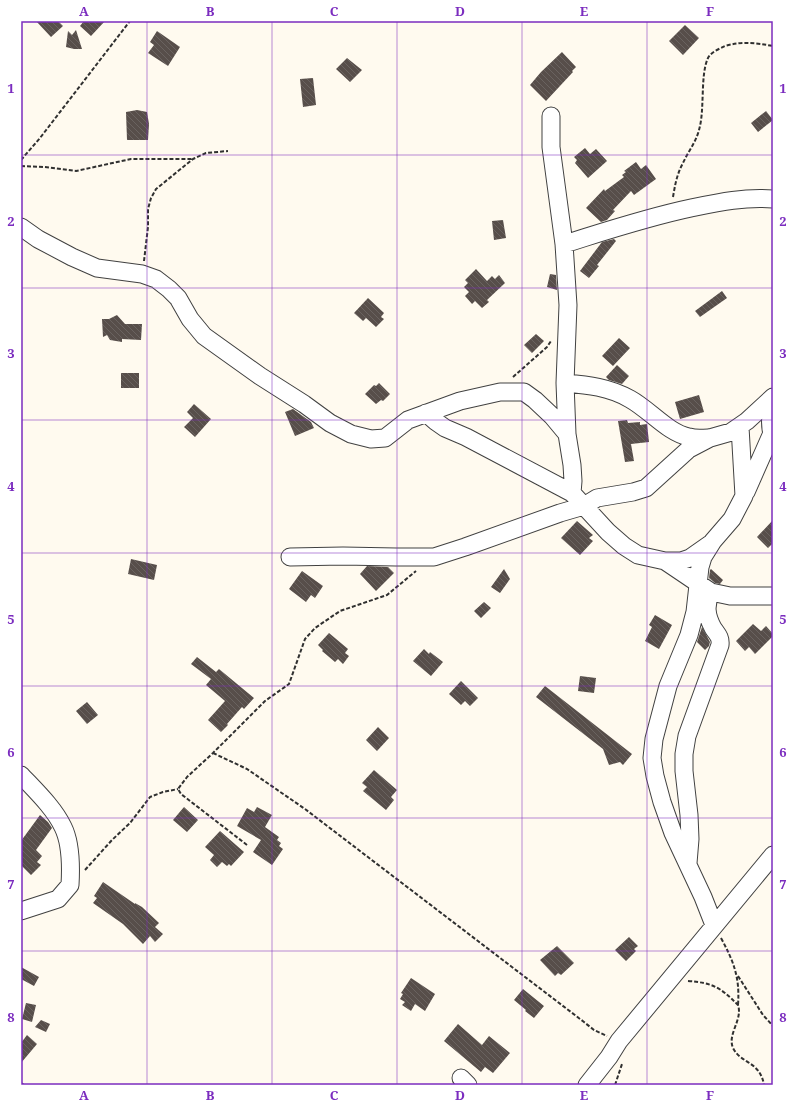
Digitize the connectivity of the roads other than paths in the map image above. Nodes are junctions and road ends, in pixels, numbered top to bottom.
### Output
1 (550, 116) dead end
2 (773, 199) edge
3 (21, 226) edge
4 (564, 244) junction
5 (565, 383) junction
6 (773, 397) edge
7 (426, 413) junction
8 (740, 427) junction
9 (567, 434) junction
10 (772, 434) edge
11 (710, 438) junction
12 (572, 493) junction
13 (744, 496) junction
14 (584, 506) junction
15 (713, 541) junction
16 (290, 557) dead end
17 (665, 560) junction
18 (705, 588) junction
19 (773, 596) edge
20 (21, 775) edge
21 (773, 855) edge
22 (688, 864) junction
23 (21, 912) edge
24 (714, 925) junction
25 (587, 1085) edge

1 - 4 street
2 - 4 street
3 - 7 street
4 - 5 street
5 - 9 street
5 - 11 street
6 - 8 street
6 - 10 street
7 - 9 street
7 - 12 street
8 - 11 street
8 - 13 street
9 - 12 street
10 - 13 street
11 - 14 street
12 - 14 street
13 - 15 street
14 - 16 street
14 - 17 street
15 - 17 street
15 - 18 street
17 - 18 street
18 - 19 street
18 - 22 street
18 - 22 street
20 - 23 street
21 - 24 street
22 - 24 street
24 - 25 street

